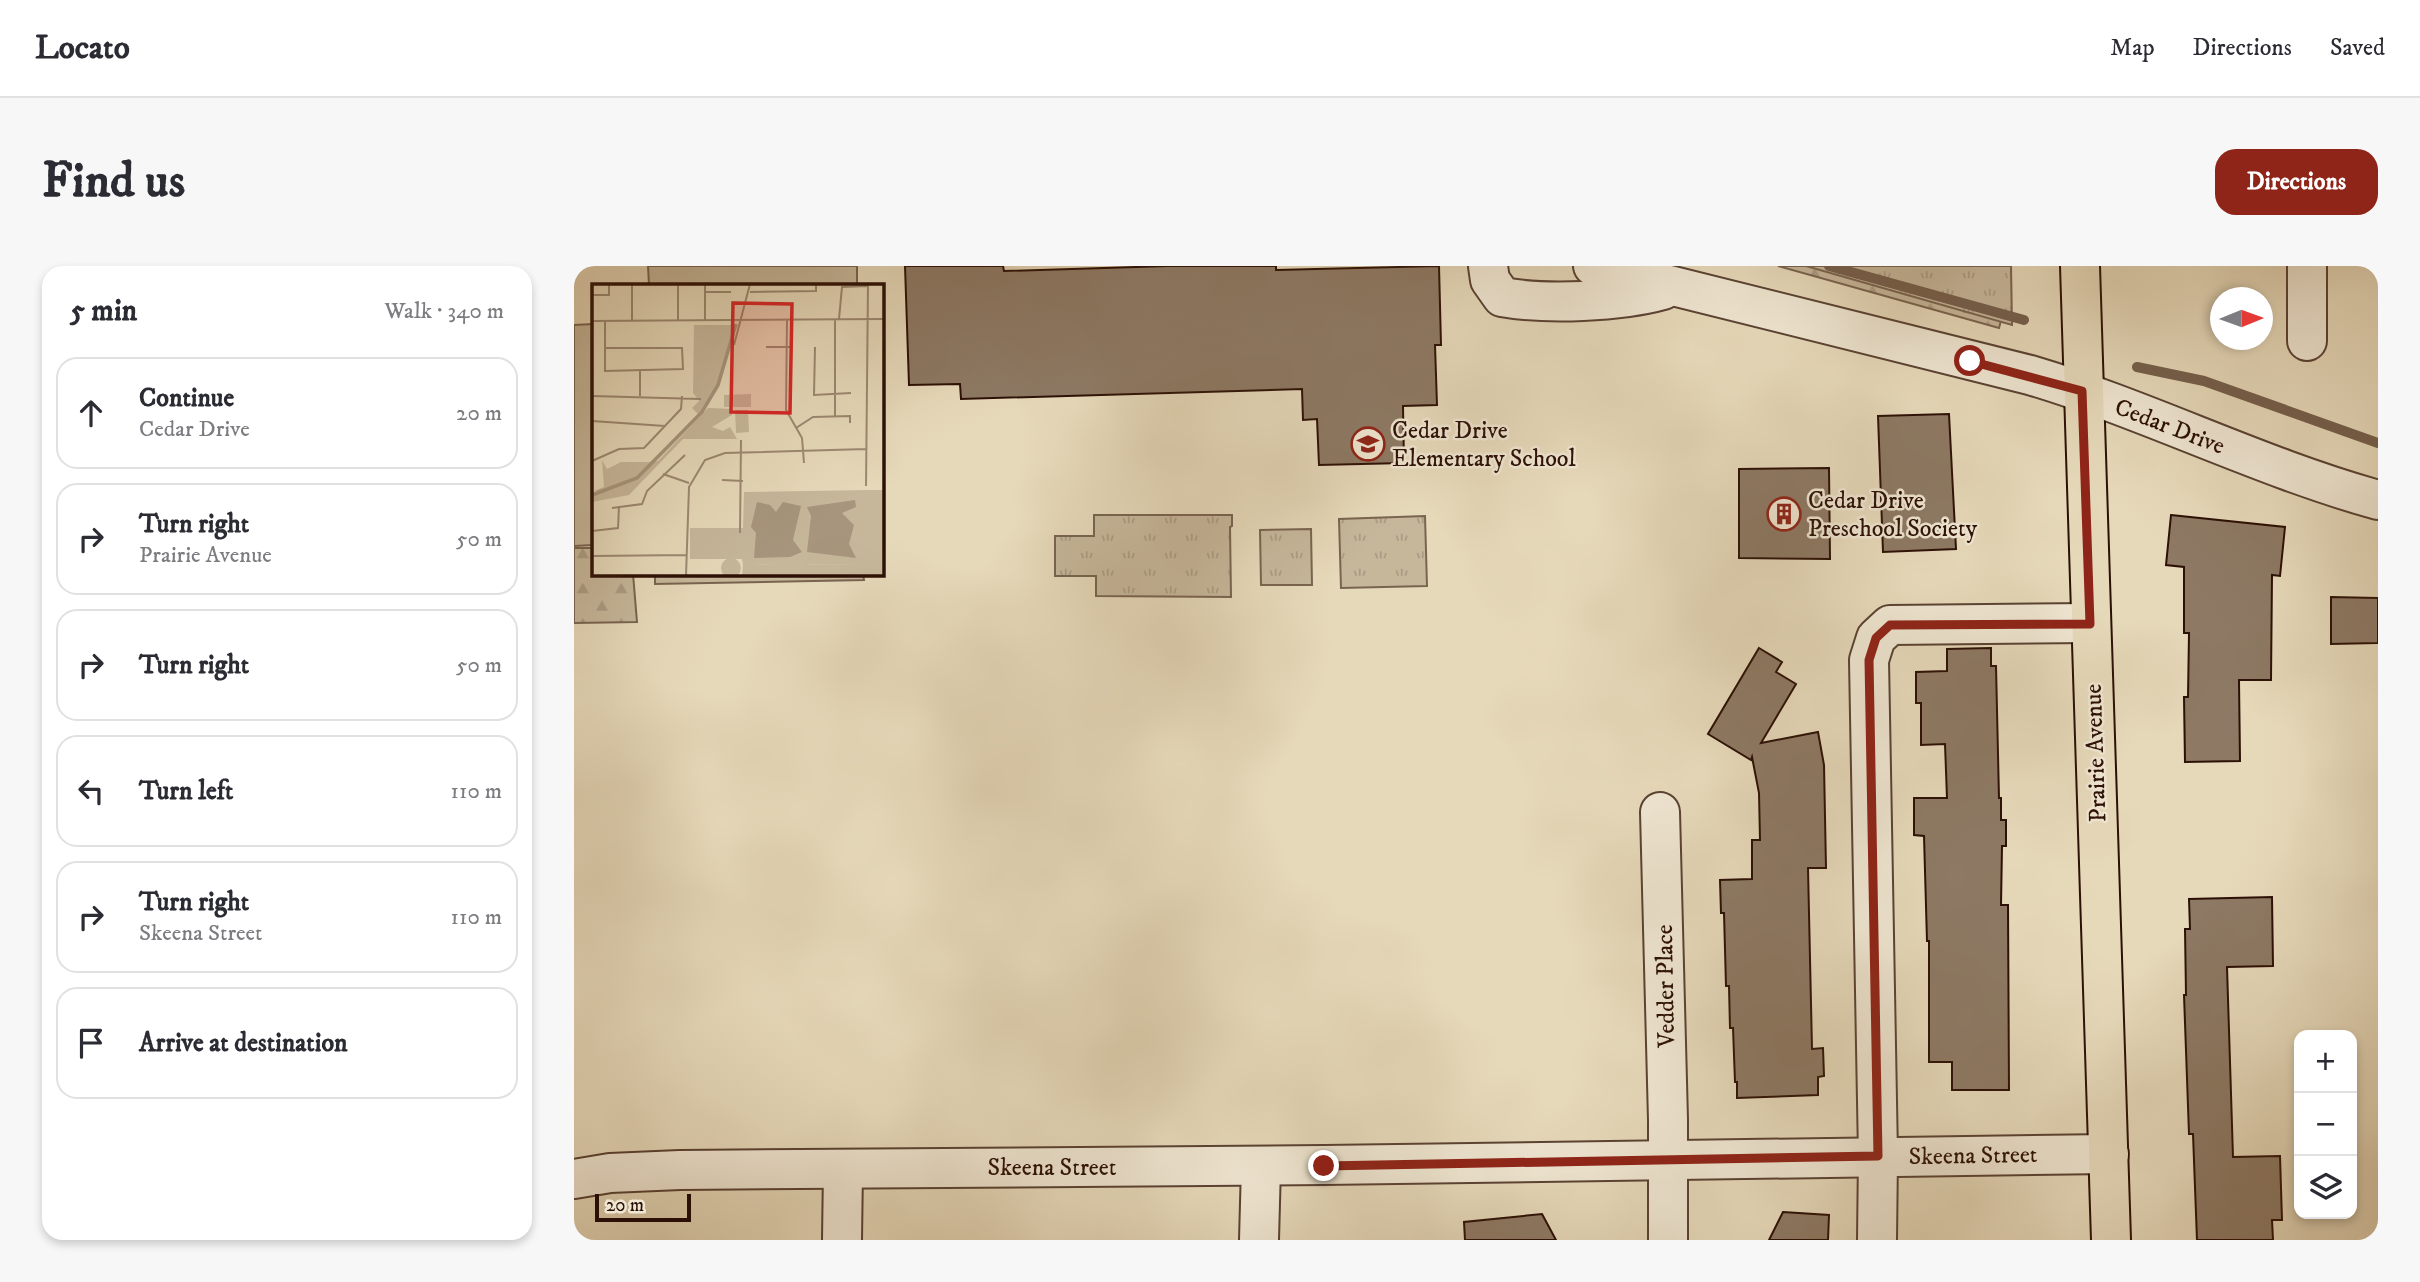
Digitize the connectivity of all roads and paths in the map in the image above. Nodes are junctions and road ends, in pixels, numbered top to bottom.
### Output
1 (1488, 266) edge
2 (1592, 266) edge
3 (2080, 266) edge
4 (2307, 266) edge
5 (1675, 287) junction
6 (2307, 341) dead end
7 (2082, 391) junction
8 (2378, 500) edge
9 (2090, 624) junction
10 (1660, 812) dead end
11 (2109, 1154) junction
12 (1878, 1156) junction
13 (1669, 1160) junction
14 (1261, 1166) junction
15 (843, 1168) junction
16 (574, 1179) edge
17 (842, 1240) edge
18 (1259, 1240) edge
19 (1668, 1240) edge
20 (1877, 1240) edge
21 (2111, 1240) edge

1 - 5 street
2 - 5 street, Cedar Drive
3 - 7 main road, Prairie Avenue
4 - 6 street
5 - 7 street, Cedar Drive
7 - 8 street, Cedar Drive
7 - 9 main road, Prairie Avenue
9 - 11 main road, Prairie Avenue
9 - 12 street
10 - 13 street, Vedder Place
11 - 12 street, Skeena Street
11 - 21 main road, Prairie Avenue
12 - 13 street, Skeena Street
12 - 20 street
13 - 14 street, Skeena Street
13 - 19 street
14 - 15 street, Skeena Street
14 - 18 street
15 - 16 street, Skeena Street
15 - 17 street

